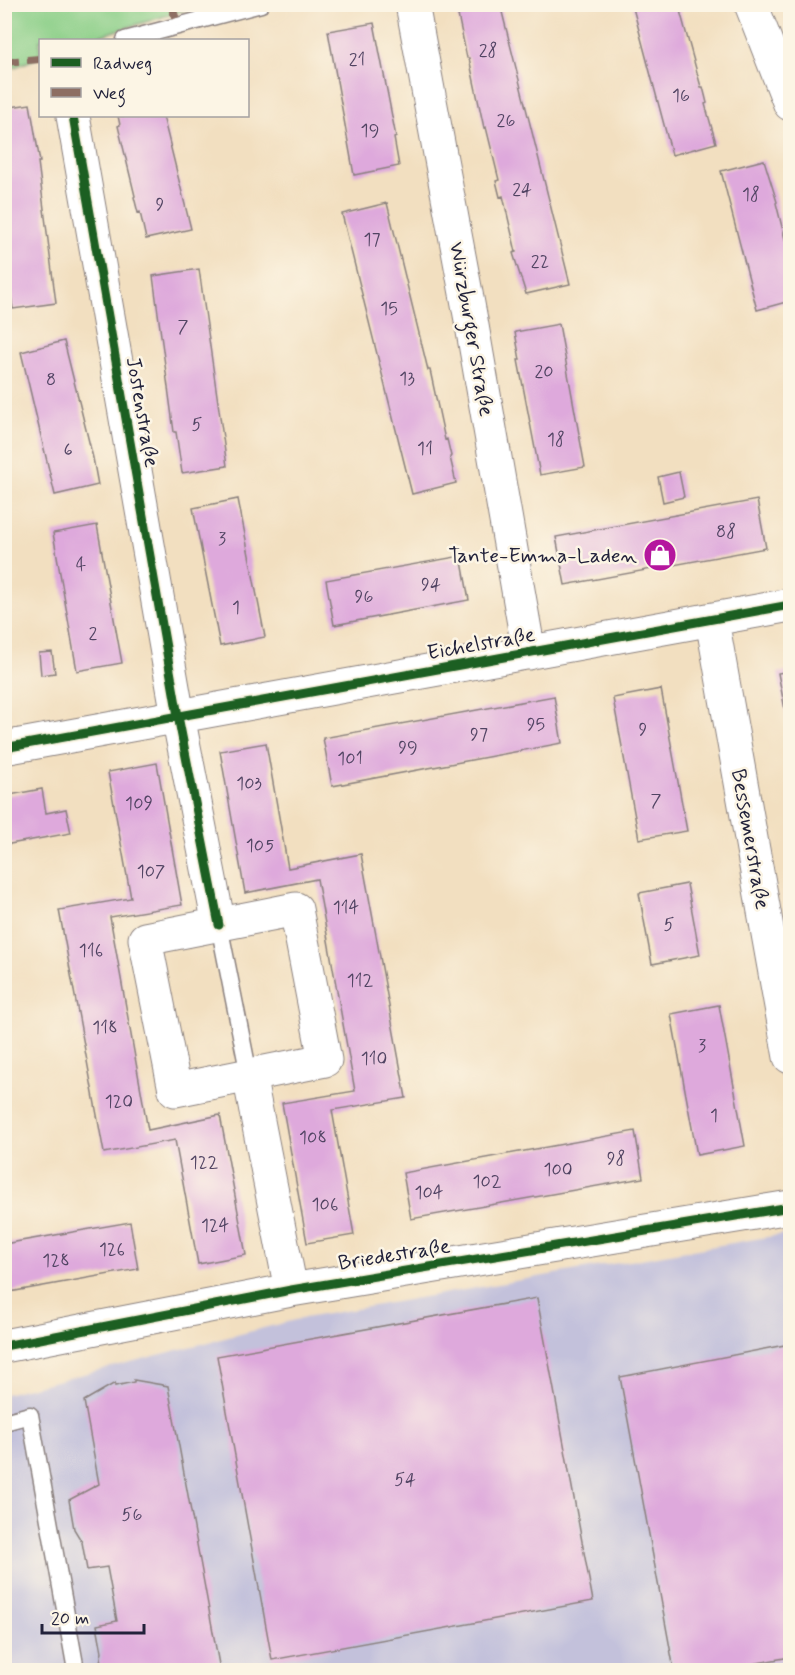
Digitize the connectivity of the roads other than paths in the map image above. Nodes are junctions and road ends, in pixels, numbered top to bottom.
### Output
1 (261, 4) edge
2 (412, 4) edge
3 (751, 4) edge
4 (129, 39) edge
5 (790, 104) edge
6 (73, 117) edge
7 (790, 605) edge
8 (712, 620) junction
9 (529, 653) junction
10 (178, 716) junction
11 (4, 748) edge
12 (219, 925) junction
13 (790, 1057) edge
14 (249, 1075) junction
15 (790, 1207) edge
16 (291, 1290) junction
17 (4, 1346) edge
18 (4, 1422) edge
19 (76, 1671) edge

1 - 4 lane
2 - 9 street, Würzburger Straße
3 - 5 street
6 - 10 street, Jostenstraße
7 - 8 street, Eichelstraße
8 - 9 street, Eichelstraße
8 - 13 street, Bessemerstraße
9 - 10 street, Eichelstraße
10 - 11 street, Eichelstraße
10 - 12 street
12 - 14 lane
12 - 14 street
12 - 14 street
14 - 16 street
15 - 16 street, Briedestraße
16 - 17 street, Briedestraße
18 - 19 lane

